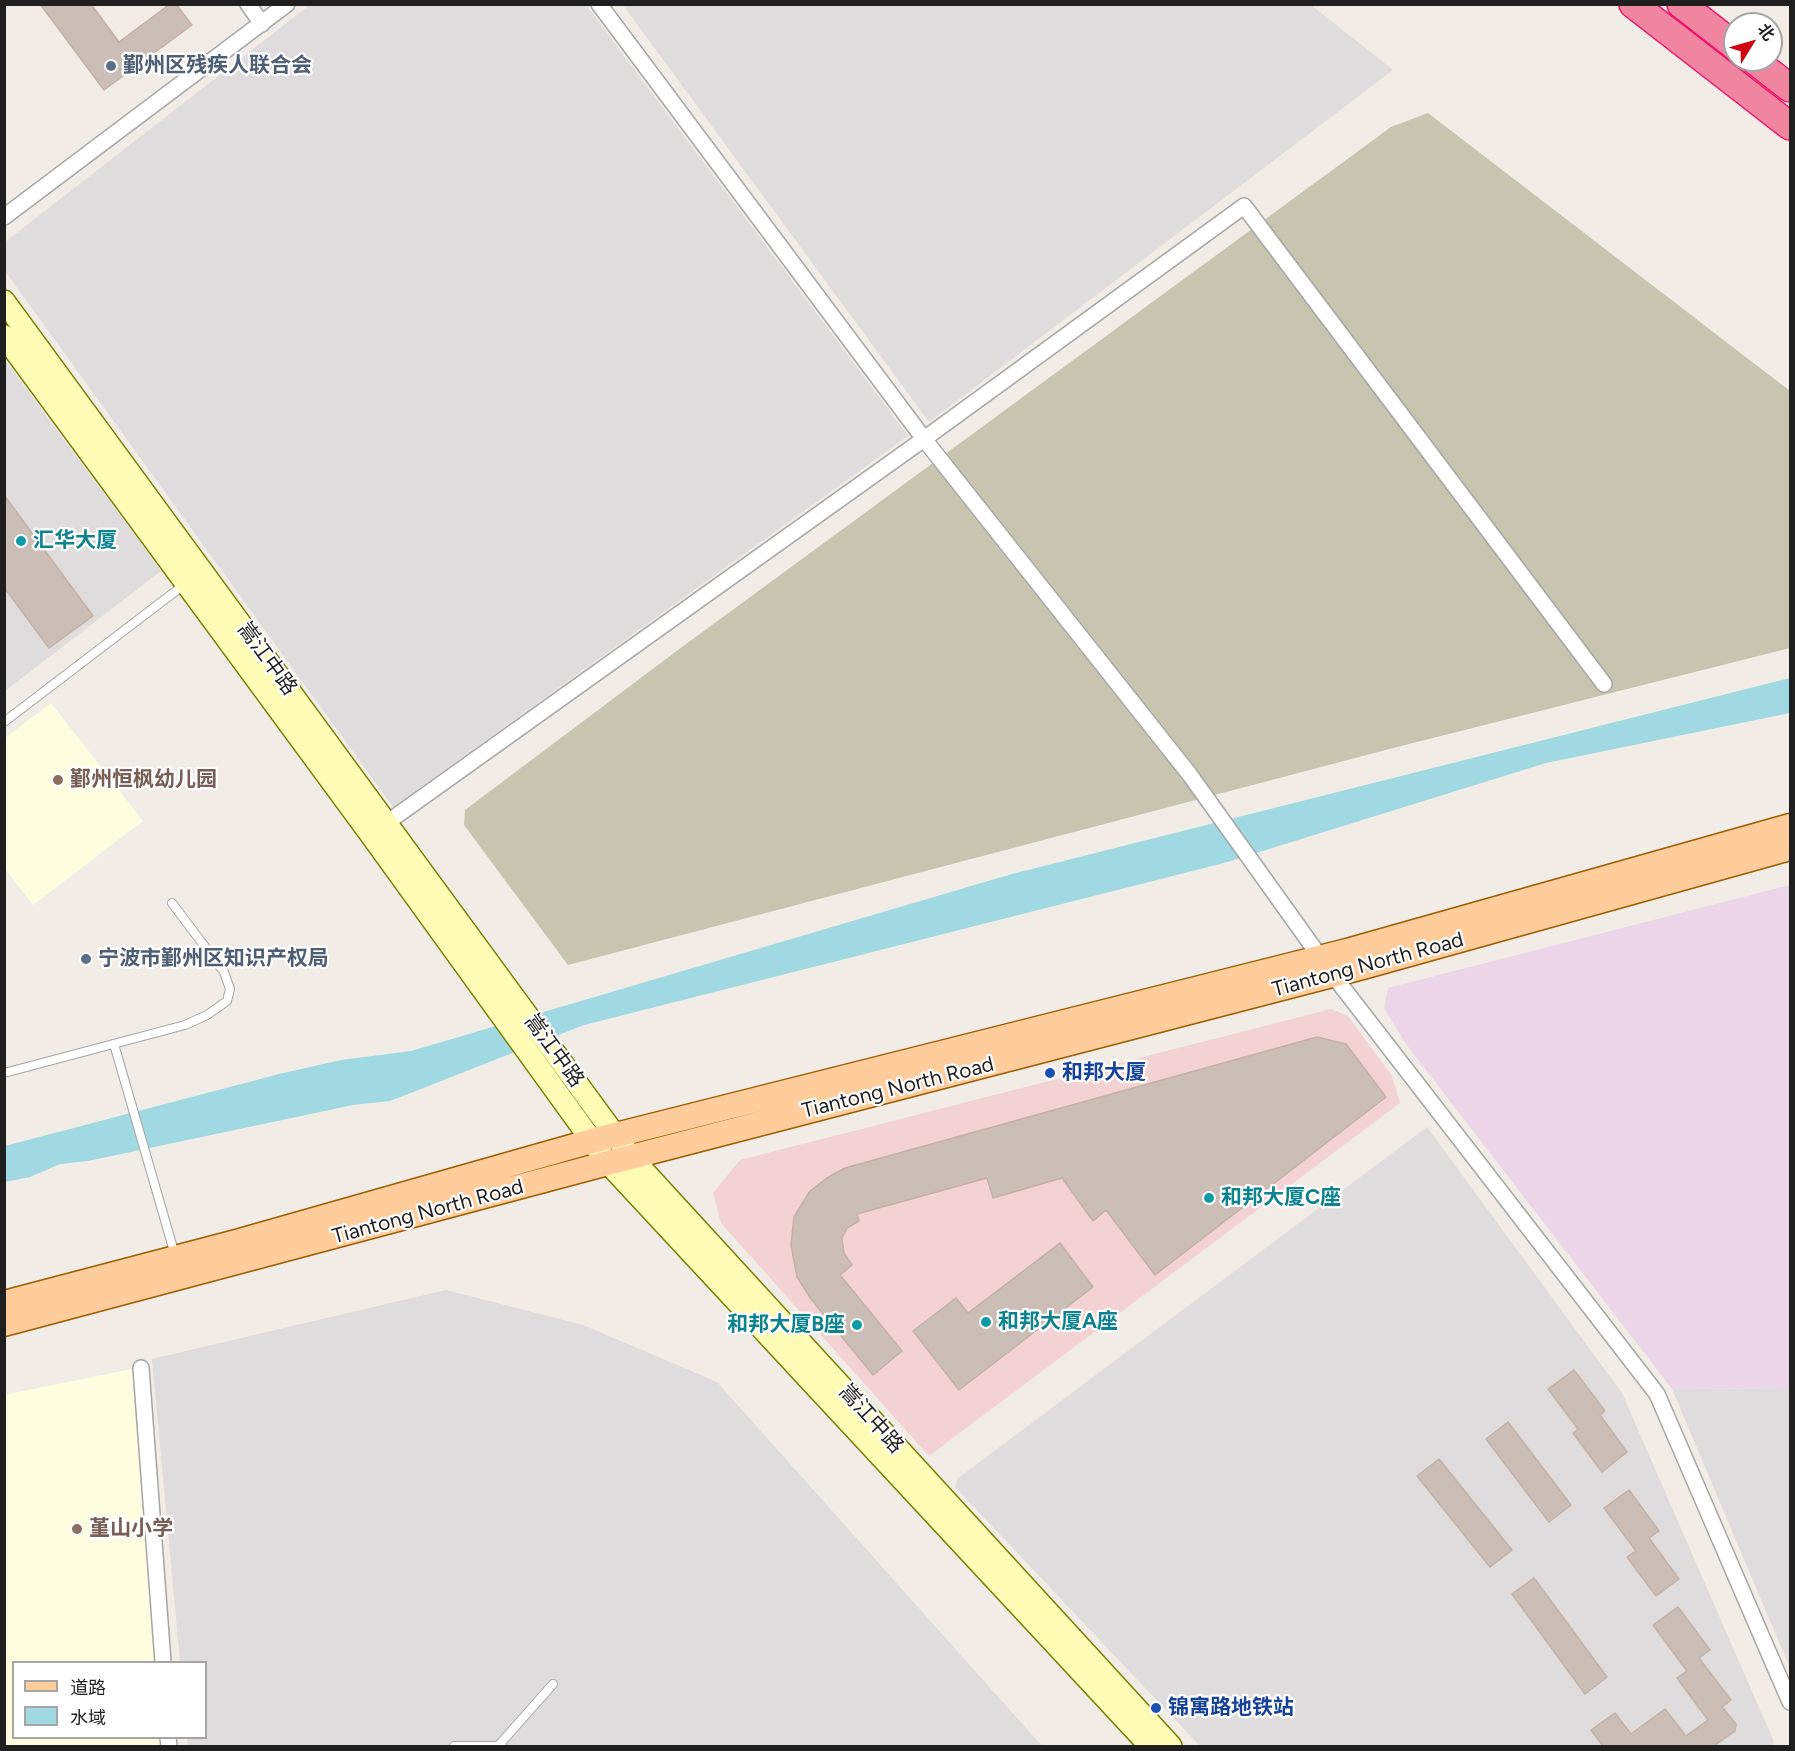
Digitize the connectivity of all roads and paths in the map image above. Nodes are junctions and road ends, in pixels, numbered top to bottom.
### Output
1 (248, 4) edge
2 (287, 4) edge
3 (599, 4) edge
4 (1633, 4) edge
5 (1681, 4) edge
6 (262, 24) junction
7 (1723, 37) edge
8 (1770, 72) edge
9 (1791, 88) edge
10 (1791, 126) edge
11 (4, 217) edge
12 (4, 301) edge
13 (4, 336) edge
14 (924, 440) junction
15 (186, 583) junction
16 (1604, 684) dead end
17 (4, 722) edge
18 (1791, 826) edge
19 (379, 829) junction
20 (1791, 848) edge
21 (1567, 899) junction
22 (172, 903) dead end
23 (1328, 966) junction
24 (114, 1044) junction
25 (4, 1073) edge
26 (615, 1135) junction
27 (592, 1141) junction
28 (631, 1157) junction
29 (608, 1163) junction
30 (176, 1258) junction
31 (4, 1303) edge
32 (4, 1324) edge
33 (141, 1368) dead end
34 (163, 1661) edge
35 (553, 1684) dead end
36 (1791, 1702) edge
37 (453, 1746) edge
38 (500, 1746) edge
39 (1150, 1746) edge
40 (1171, 1746) edge

1 - 6 street
2 - 6 street
3 - 14 street
4 - 10 highway
5 - 7 highway
6 - 11 street
8 - 9 highway
12 - 19 main road, 嵩江中路
13 - 15 main road, 嵩江中路
14 - 16 street
14 - 19 street
14 - 23 street
15 - 17 lane
15 - 19 main road, 嵩江中路
18 - 21 main road, Tiantong North Road
19 - 26 main road, 嵩江中路
19 - 27 main road, 嵩江中路
20 - 21 main road, Tiantong North Road
21 - 23 main road, Tiantong North Road
21 - 23 main road, Tiantong North Road
22 - 24 lane
23 - 26 main road
23 - 28 main road, Tiantong North Road
23 - 36 street
24 - 25 lane
24 - 30 lane
26 - 27 main road
26 - 28 main road, 嵩江中路
27 - 29 main road, 嵩江中路
27 - 30 main road
28 - 29 main road, Tiantong North Road
28 - 40 main road, 嵩江中路
29 - 32 main road, Tiantong North Road
29 - 39 main road, 嵩江中路
30 - 31 main road
33 - 34 street
35 - 38 lane
37 - 38 lane

